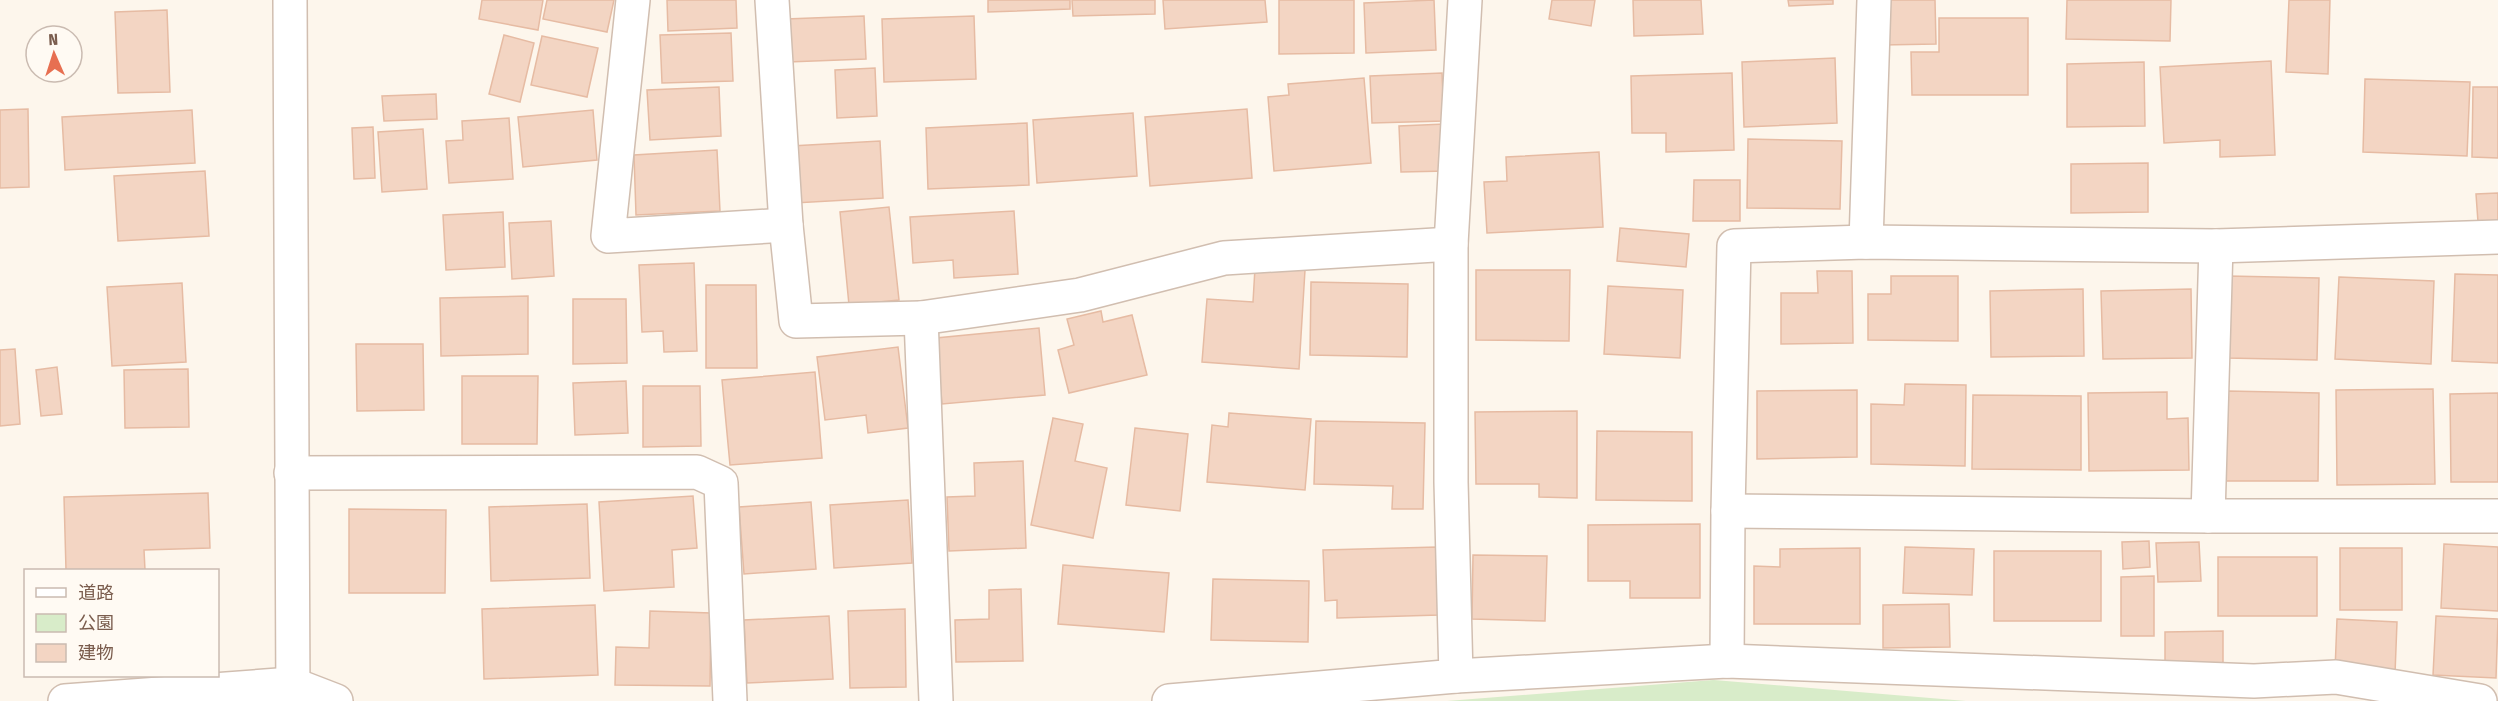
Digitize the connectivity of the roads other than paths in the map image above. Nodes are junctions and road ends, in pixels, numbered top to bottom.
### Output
1 (290, 0) edge
2 (633, 0) edge
3 (772, 0) edge
4 (1465, 0) edge
5 (1874, 0) edge
6 (786, 225) junction
7 (2498, 237) edge
8 (1866, 242) junction
9 (1451, 244) junction
10 (2216, 246) junction
11 (921, 318) junction
12 (291, 473) junction
13 (1728, 511) junction
14 (2208, 516) junction
15 (2498, 516) edge
16 (1727, 661) junction
17 (1456, 676) junction
18 (292, 692) edge
19 (65, 701) edge
20 (336, 701) edge
21 (730, 701) edge
22 (936, 701) edge
23 (1169, 701) edge
24 (2480, 701) edge

1 - 12 street
2 - 6 street
3 - 6 street
4 - 9 street
5 - 8 street
6 - 11 street
7 - 10 street
8 - 10 street
8 - 13 street
9 - 11 street
9 - 17 street
10 - 14 street
11 - 22 street
12 - 18 street
12 - 21 street
13 - 14 street
13 - 16 street
14 - 15 street
16 - 17 street
16 - 24 street
17 - 23 street
18 - 19 street
18 - 20 street

